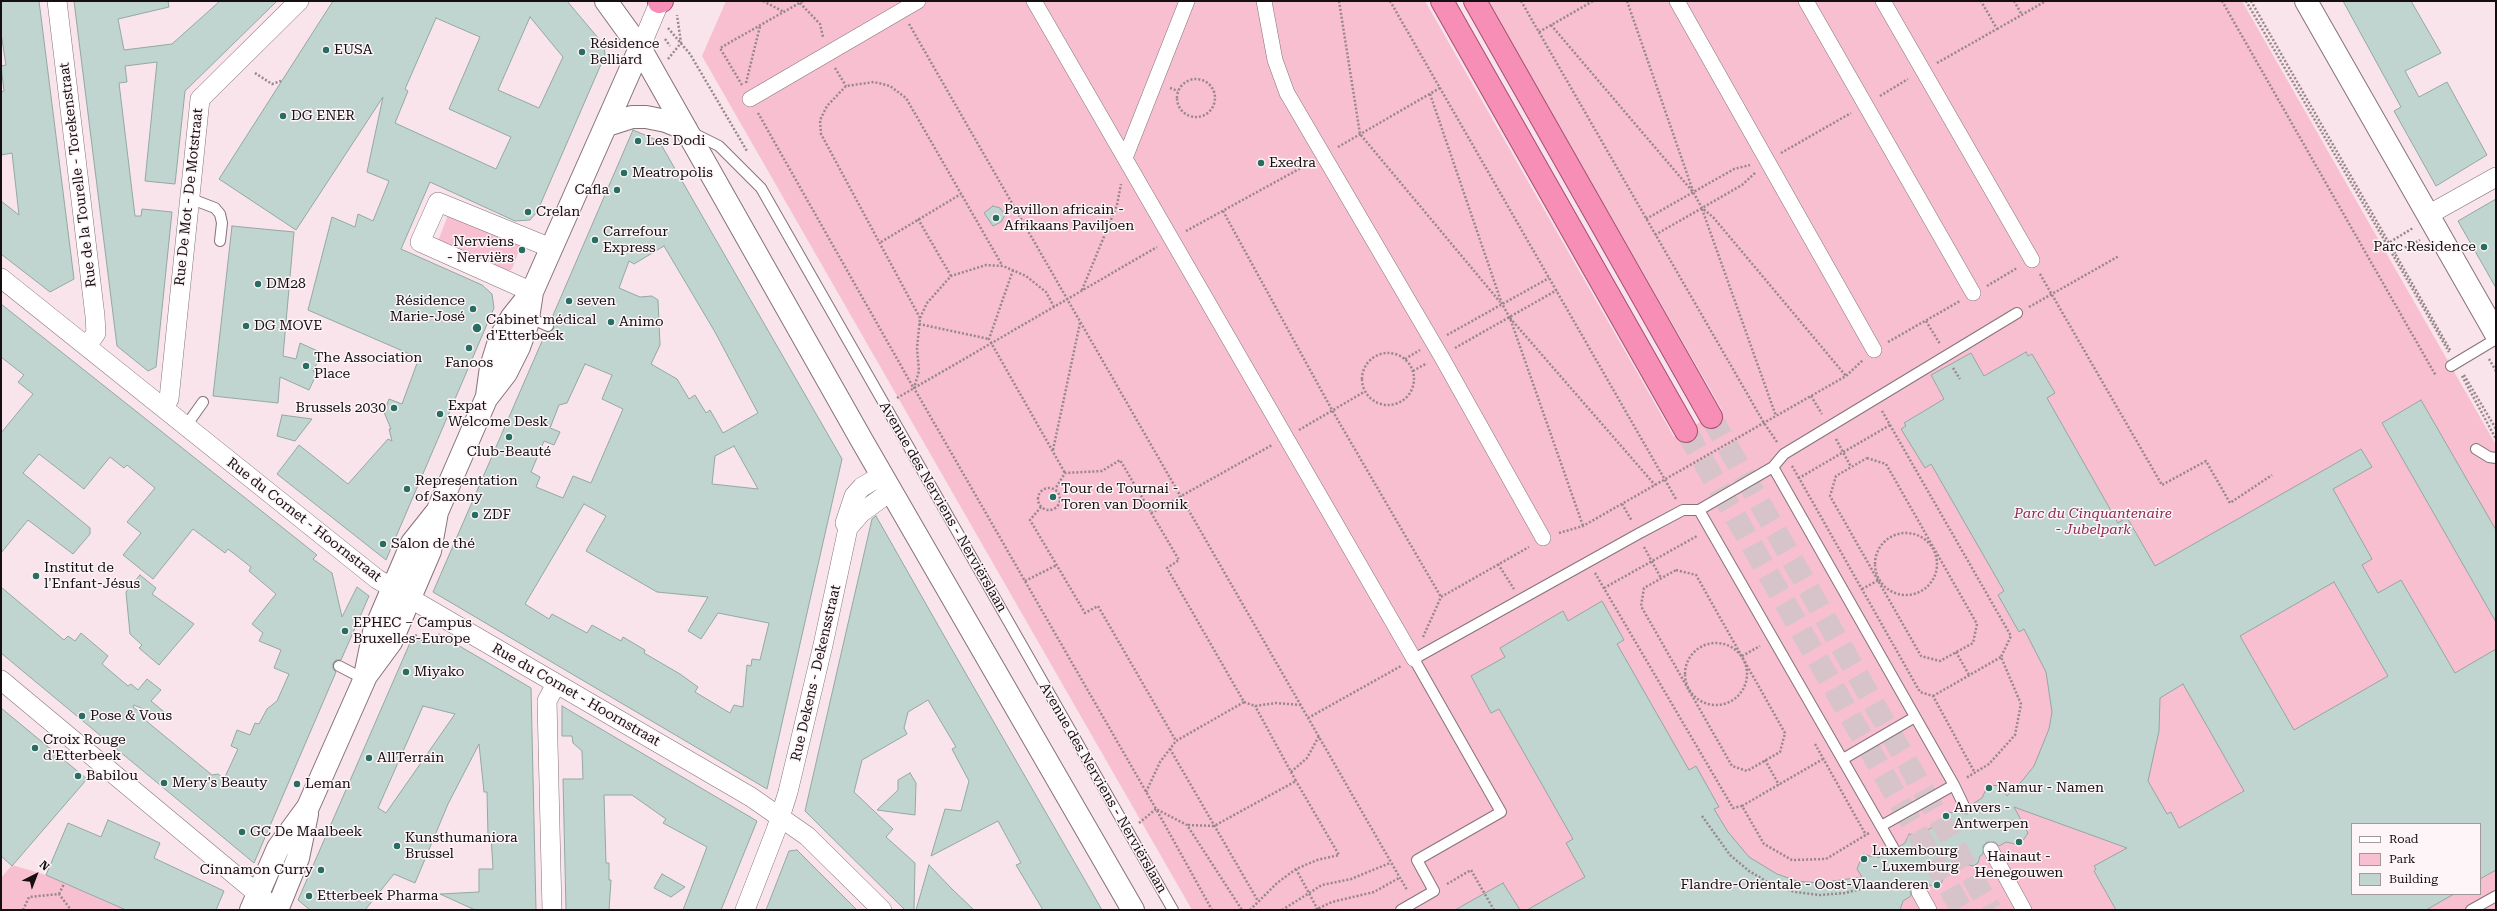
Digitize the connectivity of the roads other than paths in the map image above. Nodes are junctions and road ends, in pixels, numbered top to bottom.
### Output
1 (57, 1) edge
2 (299, 1) edge
3 (606, 1) edge
4 (918, 1) edge
5 (1034, 1) edge
6 (1187, 1) edge
7 (1264, 1) edge
8 (1442, 1) edge
9 (1475, 1) edge
10 (1677, 1) edge
11 (1806, 1) edge
12 (1883, 1) edge
13 (2306, 1) edge
14 (665, 3) edge
15 (640, 48) junction
16 (750, 99) road end
17 (607, 125) junction
18 (686, 129) junction
19 (1125, 158) junction
20 (2496, 177) edge
21 (189, 198) junction
22 (2428, 215) junction
23 (220, 241) dead end
24 (551, 248) junction
25 (2032, 260) road end
26 (1, 278) edge
27 (532, 292) junction
28 (1973, 293) road end
29 (2017, 313) road end
30 (528, 317) junction
31 (548, 326) dead end
32 (2496, 334) edge
33 (2496, 339) edge
34 (87, 346) junction
35 (1874, 350) road end
36 (2454, 364) road end
37 (486, 399) junction
38 (203, 402) dead end
39 (163, 408) junction
40 (1711, 417) tunnel mouth
41 (186, 426) junction
42 (1686, 430) tunnel mouth
43 (2476, 449) dead end
44 (2496, 458) edge
45 (1773, 468) junction
46 (887, 483) junction
47 (1699, 510) junction
48 (1543, 538) road end
49 (402, 593) junction
50 (1414, 659) junction
51 (339, 666) dead end
52 (365, 677) junction
53 (1, 680) edge
54 (556, 684) junction
55 (1915, 717) junction
56 (1842, 759) junction
57 (1954, 785) junction
58 (308, 807) junction
59 (1965, 808) dead end
60 (780, 816) junction
61 (1881, 826) junction
62 (1894, 849) dead end
63 (1990, 850) dead end
64 (1919, 892) dead end
65 (2496, 896) edge
66 (255, 902) edge
67 (277, 910) edge
68 (552, 910) edge
69 (745, 910) edge
70 (882, 910) edge
71 (1133, 910) edge
72 (1173, 910) edge
73 (1401, 910) edge
74 (1929, 910) edge
75 (2024, 910) edge
76 (2471, 910) edge

1 - 34 street, Rue de la Tourelle - Torekenstraat
2 - 21 street, Rue De Mot - De Motstraat
3 - 15 street
4 - 16 street
5 - 19 street
6 - 19 street
7 - 48 street
8 - 42 highway
9 - 40 highway
10 - 35 street
11 - 28 street
12 - 25 street
13 - 22 street
14 - 15 street
15 - 17 street
15 - 18 street
17 - 18 street
17 - 24 street
18 - 46 street
18 - 72 lane, Avenue des Nerviens - Nerviërslaan
19 - 50 street
20 - 22 street
21 - 23 lane
21 - 39 street, Rue De Mot - De Motstraat
22 - 32 street
24 - 27 street
24 - 27 street
26 - 34 street, Rue du Cornet - Hoornstraat
27 - 30 street
27 - 37 street
29 - 45 lane
30 - 31 lane
30 - 37 street
33 - 36 lane
34 - 39 street, Rue du Cornet - Hoornstraat
37 - 49 street
38 - 41 lane
39 - 41 street, Rue du Cornet - Hoornstraat
41 - 49 street, Rue du Cornet - Hoornstraat
43 - 44 lane
45 - 47 lane
45 - 55 lane
46 - 60 street, Rue Dekens - Dekensstraat
46 - 71 street
47 - 50 lane
47 - 56 lane
49 - 52 street
49 - 54 street, Rue du Cornet - Hoornstraat
50 - 73 lane
51 - 52 lane
52 - 58 street
53 - 66 street
54 - 60 street, Rue du Cornet - Hoornstraat
54 - 68 street
55 - 56 lane
55 - 57 lane
56 - 61 lane
57 - 59 lane
57 - 61 lane
58 - 66 street
58 - 67 street
60 - 69 street, Rue Dekens - Dekensstraat
60 - 70 street, Rue du Cornet - Hoornstraat
61 - 62 lane
63 - 75 street
64 - 74 street
65 - 76 lane
66 - 67 street

